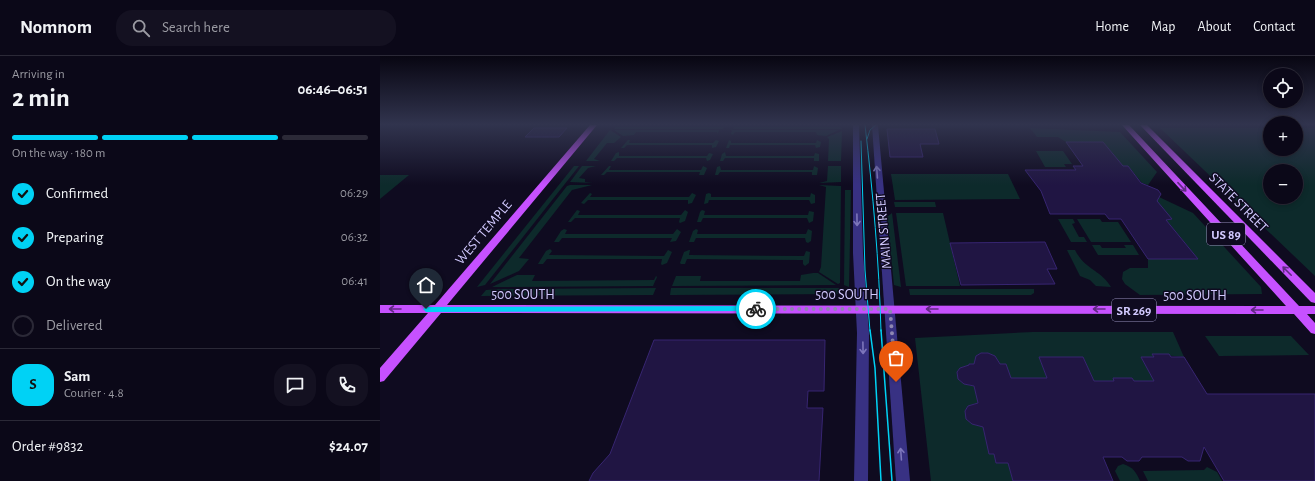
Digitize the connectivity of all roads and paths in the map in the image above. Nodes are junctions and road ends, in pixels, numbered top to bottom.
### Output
1 (577, 145) edge
2 (856, 145) edge
3 (877, 145) edge
4 (1143, 145) edge
5 (1163, 145) edge
6 (1315, 299) edge
7 (380, 309) edge
8 (437, 309) junction
9 (861, 309) junction
10 (890, 309) junction
11 (1296, 310) junction
12 (1315, 310) edge
13 (1315, 330) edge
14 (380, 377) edge
15 (861, 481) edge
16 (903, 481) edge

1 - 8 main road, WEST TEMPLE
2 -> 9 street, MAIN STREET
10 -> 3 street, MAIN STREET
4 -> 11 main road, US 89
6 -> 5 main road, STATE STREET / US 89
8 -> 7 main road, 500 SOUTH / SR 269
8 - 9 main road, 500 SOUTH / SR 269
8 - 14 main road, WEST TEMPLE
9 - 10 main road, 500 SOUTH / SR 269
9 -> 15 street, MAIN STREET
11 -> 10 main road, 500 SOUTH / SR 269
16 -> 10 street, MAIN STREET
11 - 12 main road, 500 SOUTH / SR 269
11 - 13 main road, US 89

